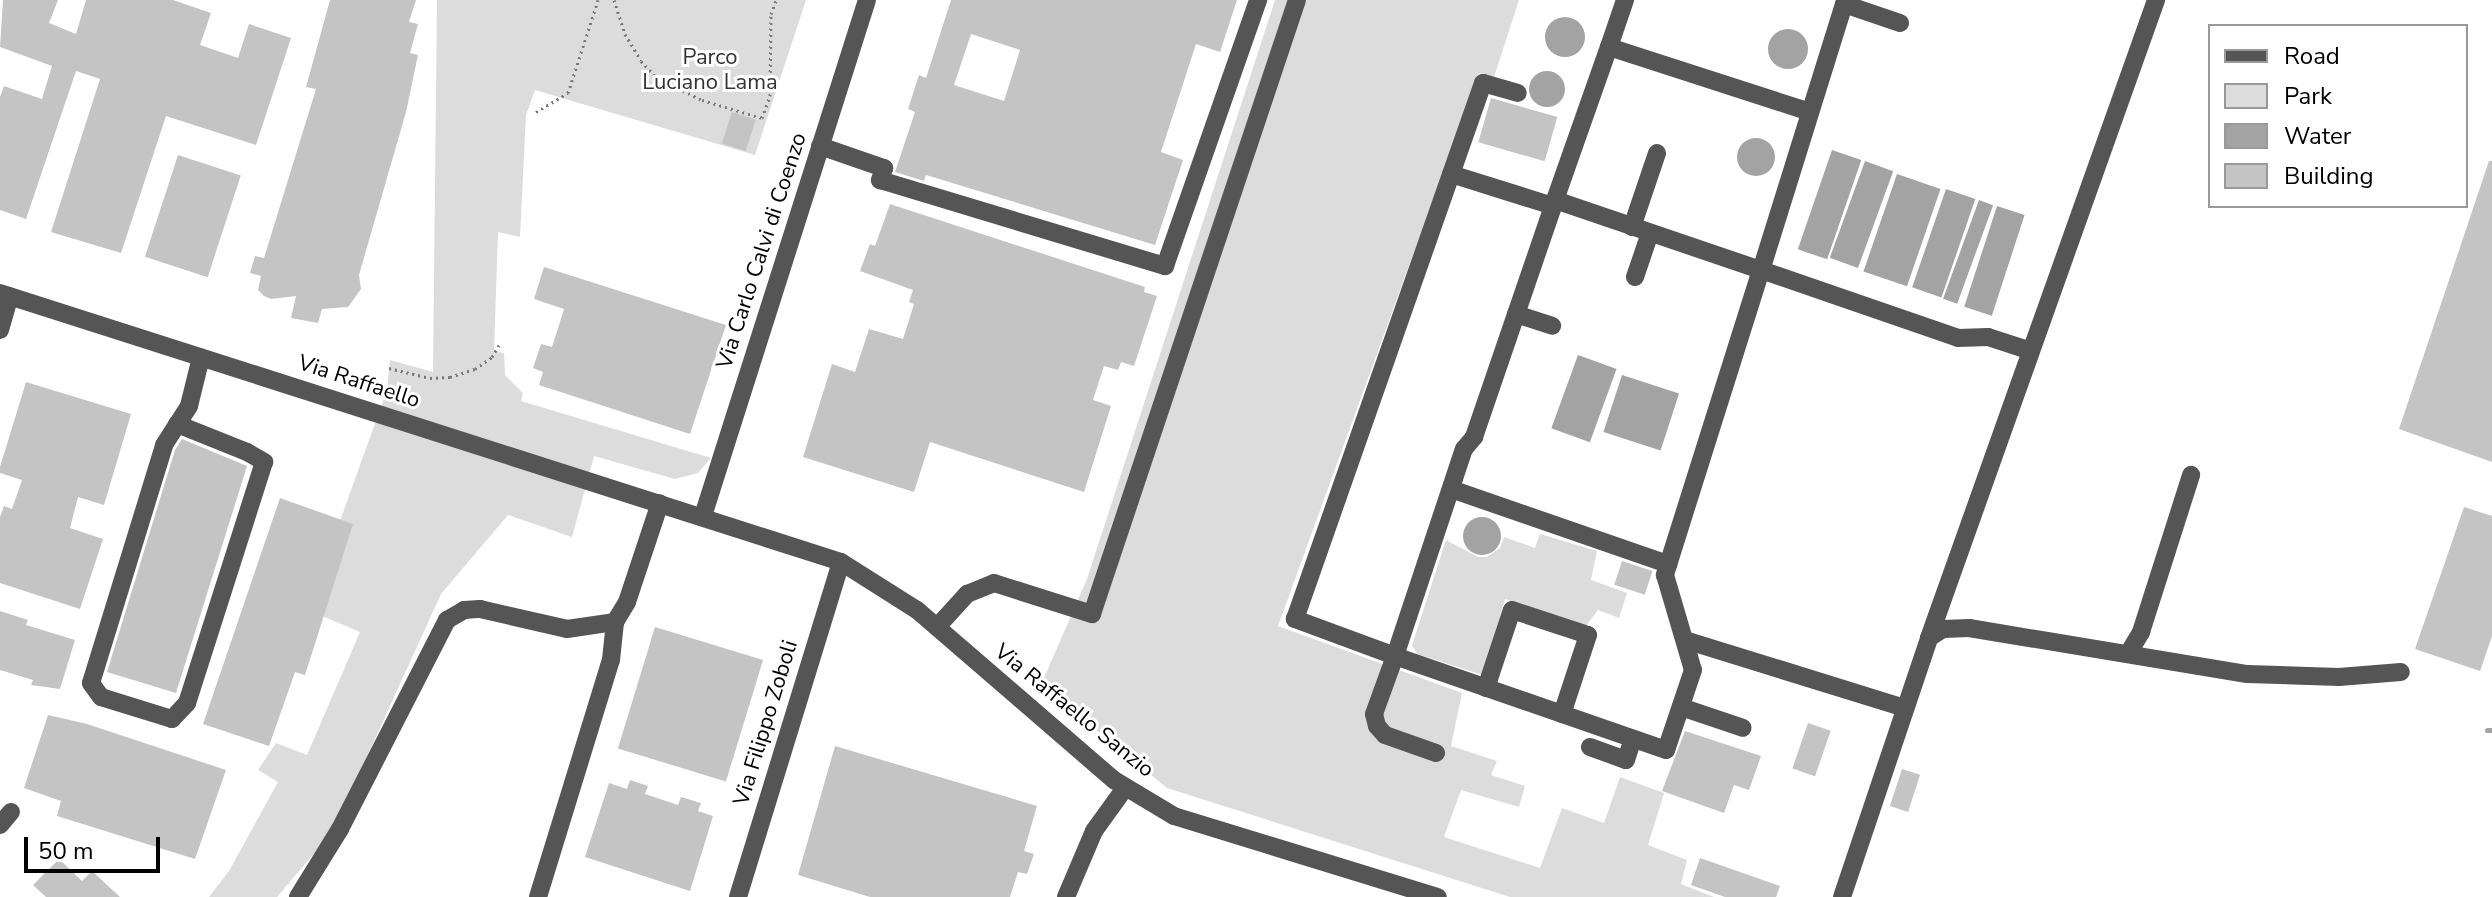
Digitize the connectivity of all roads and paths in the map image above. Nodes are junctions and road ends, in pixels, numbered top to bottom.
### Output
1 (598, 0) edge
2 (614, 0) edge
3 (776, 0) edge
4 (867, 0) edge
5 (1258, 0) edge
6 (1297, 0) edge
7 (1625, 0) edge
8 (2156, 0) edge
9 (1900, 23) dead end
10 (1609, 47) junction
11 (1518, 93) dead end
12 (536, 112) dead end
13 (1810, 112) junction
14 (820, 146) junction
15 (1657, 153) dead end
16 (1451, 174) junction
17 (1554, 203) junction
18 (1641, 230) junction
19 (1761, 270) junction
20 (1635, 277) dead end
21 (5, 295) edge
22 (1516, 314) junction
23 (1552, 326) dead end
24 (0, 330) edge
25 (499, 345) dead end
26 (2031, 351) junction
27 (201, 357) junction
28 (389, 368) dead end
29 (177, 424) junction
30 (2191, 475) dead end
31 (1451, 489) junction
32 (660, 503) junction
33 (703, 516) junction
34 (841, 562) junction
35 (1668, 564) junction
36 (615, 622) junction
37 (937, 627) junction
38 (1929, 638) junction
39 (1685, 640) junction
40 (2128, 654) junction
41 (1395, 656) junction
42 (2401, 672) dead end
43 (1486, 688) junction
44 (1681, 707) junction
45 (1905, 708) junction
46 (1562, 714) junction
47 (1743, 728) dead end
48 (1633, 739) junction
49 (1590, 747) dead end
50 (1436, 753) dead end
51 (1125, 788) junction
52 (1404, 892) edge
53 (298, 897) edge
54 (538, 897) edge
55 (738, 897) edge
56 (1066, 897) edge
57 (1438, 897) edge
58 (1842, 897) edge

1 - 12 path
2 - 3 path
4 - 14 street, Via Carlo Calvi di Coenzo
5 - 14 street
6 - 37 street
7 - 10 street
8 - 26 street
9 - 13 street
10 - 13 street
10 - 17 street
11 - 16 street
13 - 19 street
14 - 33 street, Via Carlo Calvi di Coenzo
15 - 18 street
16 - 17 street
16 - 41 street
17 - 18 street
17 - 22 street
18 - 19 street
18 - 20 street
19 - 26 street
19 - 35 street
21 - 24 street
21 - 27 street, Via Raffaello
22 - 23 street
22 - 31 street
25 - 28 path
26 - 38 street
27 - 29 street
27 - 32 street, Via Raffaello
29 - 29 street
30 - 40 street
31 - 35 street
31 - 41 street
32 - 33 street, Via Raffaello
32 - 36 street
33 - 34 street, Via Raffaello Sanzio
34 - 37 street, Via Raffaello Sanzio
34 - 55 street, Via Filippo Zoboli
35 - 39 street
36 - 53 street
36 - 54 street
37 - 51 street, Via Raffaello Sanzio
38 - 40 street
38 - 45 street
39 - 44 street
39 - 45 street
40 - 42 street
41 - 43 street
41 - 50 street
43 - 46 street
43 - 46 street
44 - 47 street
44 - 48 street
45 - 58 street
46 - 48 street
48 - 49 street
51 - 52 street, Via Raffaello Sanzio
51 - 56 street
52 - 57 street, Via Raffaello Sanzio

